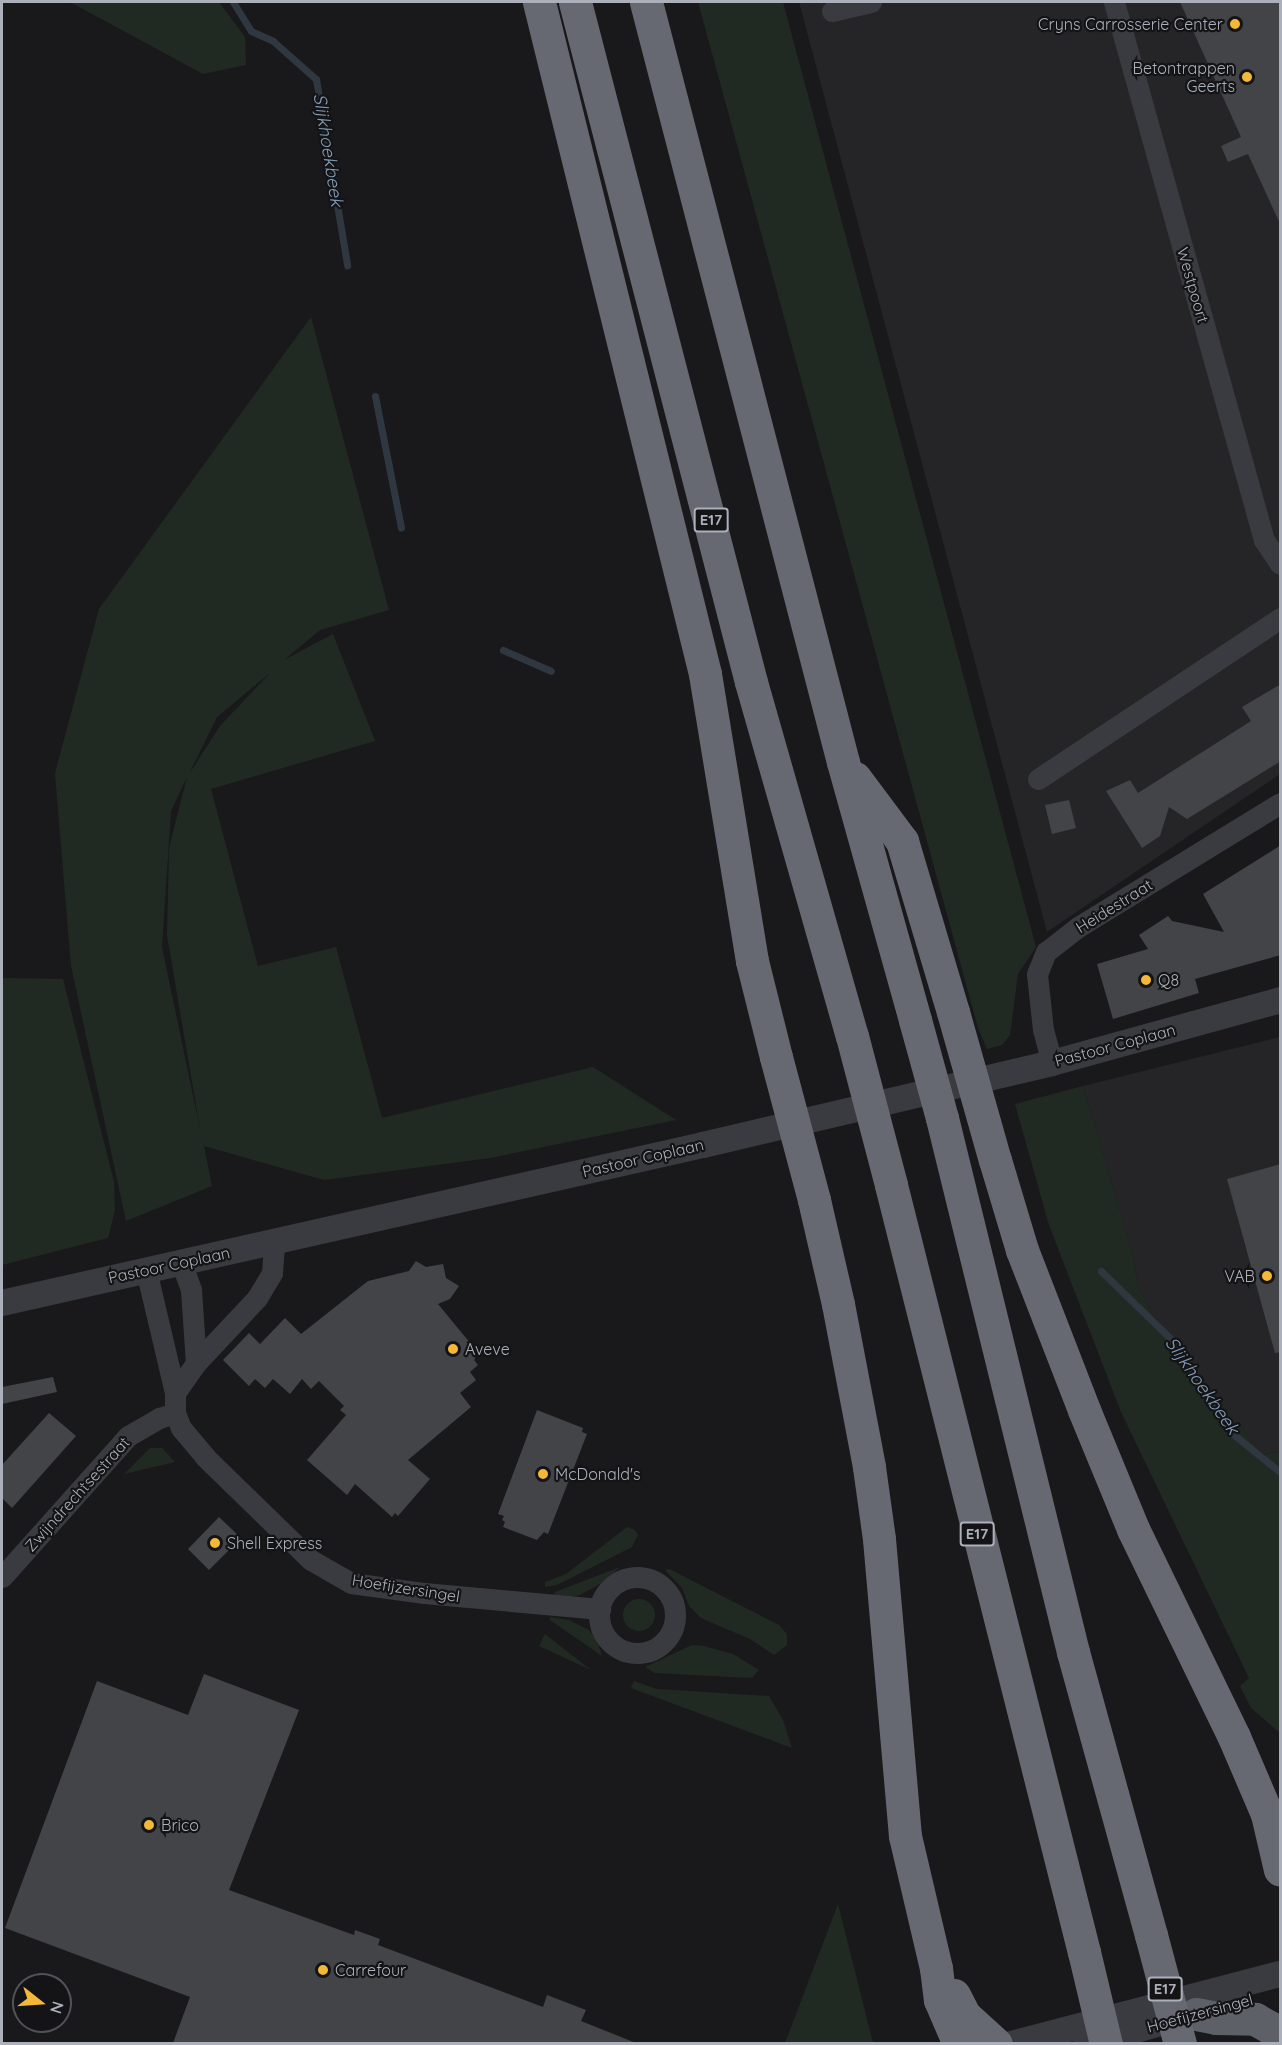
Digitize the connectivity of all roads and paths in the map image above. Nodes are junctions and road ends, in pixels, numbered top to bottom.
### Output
1 (539, 2) edge
2 (575, 2) edge
3 (646, 2) edge
4 (871, 2) edge
5 (1114, 2) edge
6 (832, 11) dead end
7 (1281, 564) edge
8 (1281, 618) edge
9 (843, 762) junction
10 (1038, 779) dead end
11 (1281, 803) edge
12 (1281, 1000) edge
13 (1052, 1063) junction
14 (274, 1242) junction
15 (181, 1262) junction
16 (146, 1270) junction
17 (2, 1303) edge
18 (196, 1363) junction
19 (175, 1403) junction
20 (2, 1577) edge
21 (600, 1609) dead end
22 (1279, 1858) edge
23 (936, 1968) junction
24 (1281, 1974) edge
25 (1281, 1992) edge
26 (1196, 2014) junction
27 (1281, 2039) edge
28 (959, 2043) edge
29 (996, 2043) edge
30 (1011, 2043) edge
31 (1086, 2043) edge
32 (1107, 2043) edge
33 (1180, 2043) edge

1 - 23 highway, bridge
2 - 32 highway, E17, bridge
3 - 9 highway, E17
4 - 6 street
5 - 7 street, Westpoort
8 - 10 street
9 - 22 highway, bridge
9 - 33 highway, E17, bridge
11 - 13 street, Heidestraat
12 - 13 street, Pastoor Coplaan
13 - 14 street, Pastoor Coplaan
14 - 15 street, Pastoor Coplaan
14 - 18 street
15 - 16 street, Pastoor Coplaan
15 - 18 street
16 - 17 street, Pastoor Coplaan
16 - 19 street
18 - 19 street
19 - 20 street, Zwijndrechtsestraat
19 - 21 street, Hoefijzersingel
23 - 28 highway
23 - 29 highway
24 - 30 street, Hoefijzersingel
25 - 26 street, Hoefijzersingel
26 - 27 highway
26 - 31 street, Hoefijzersingel

